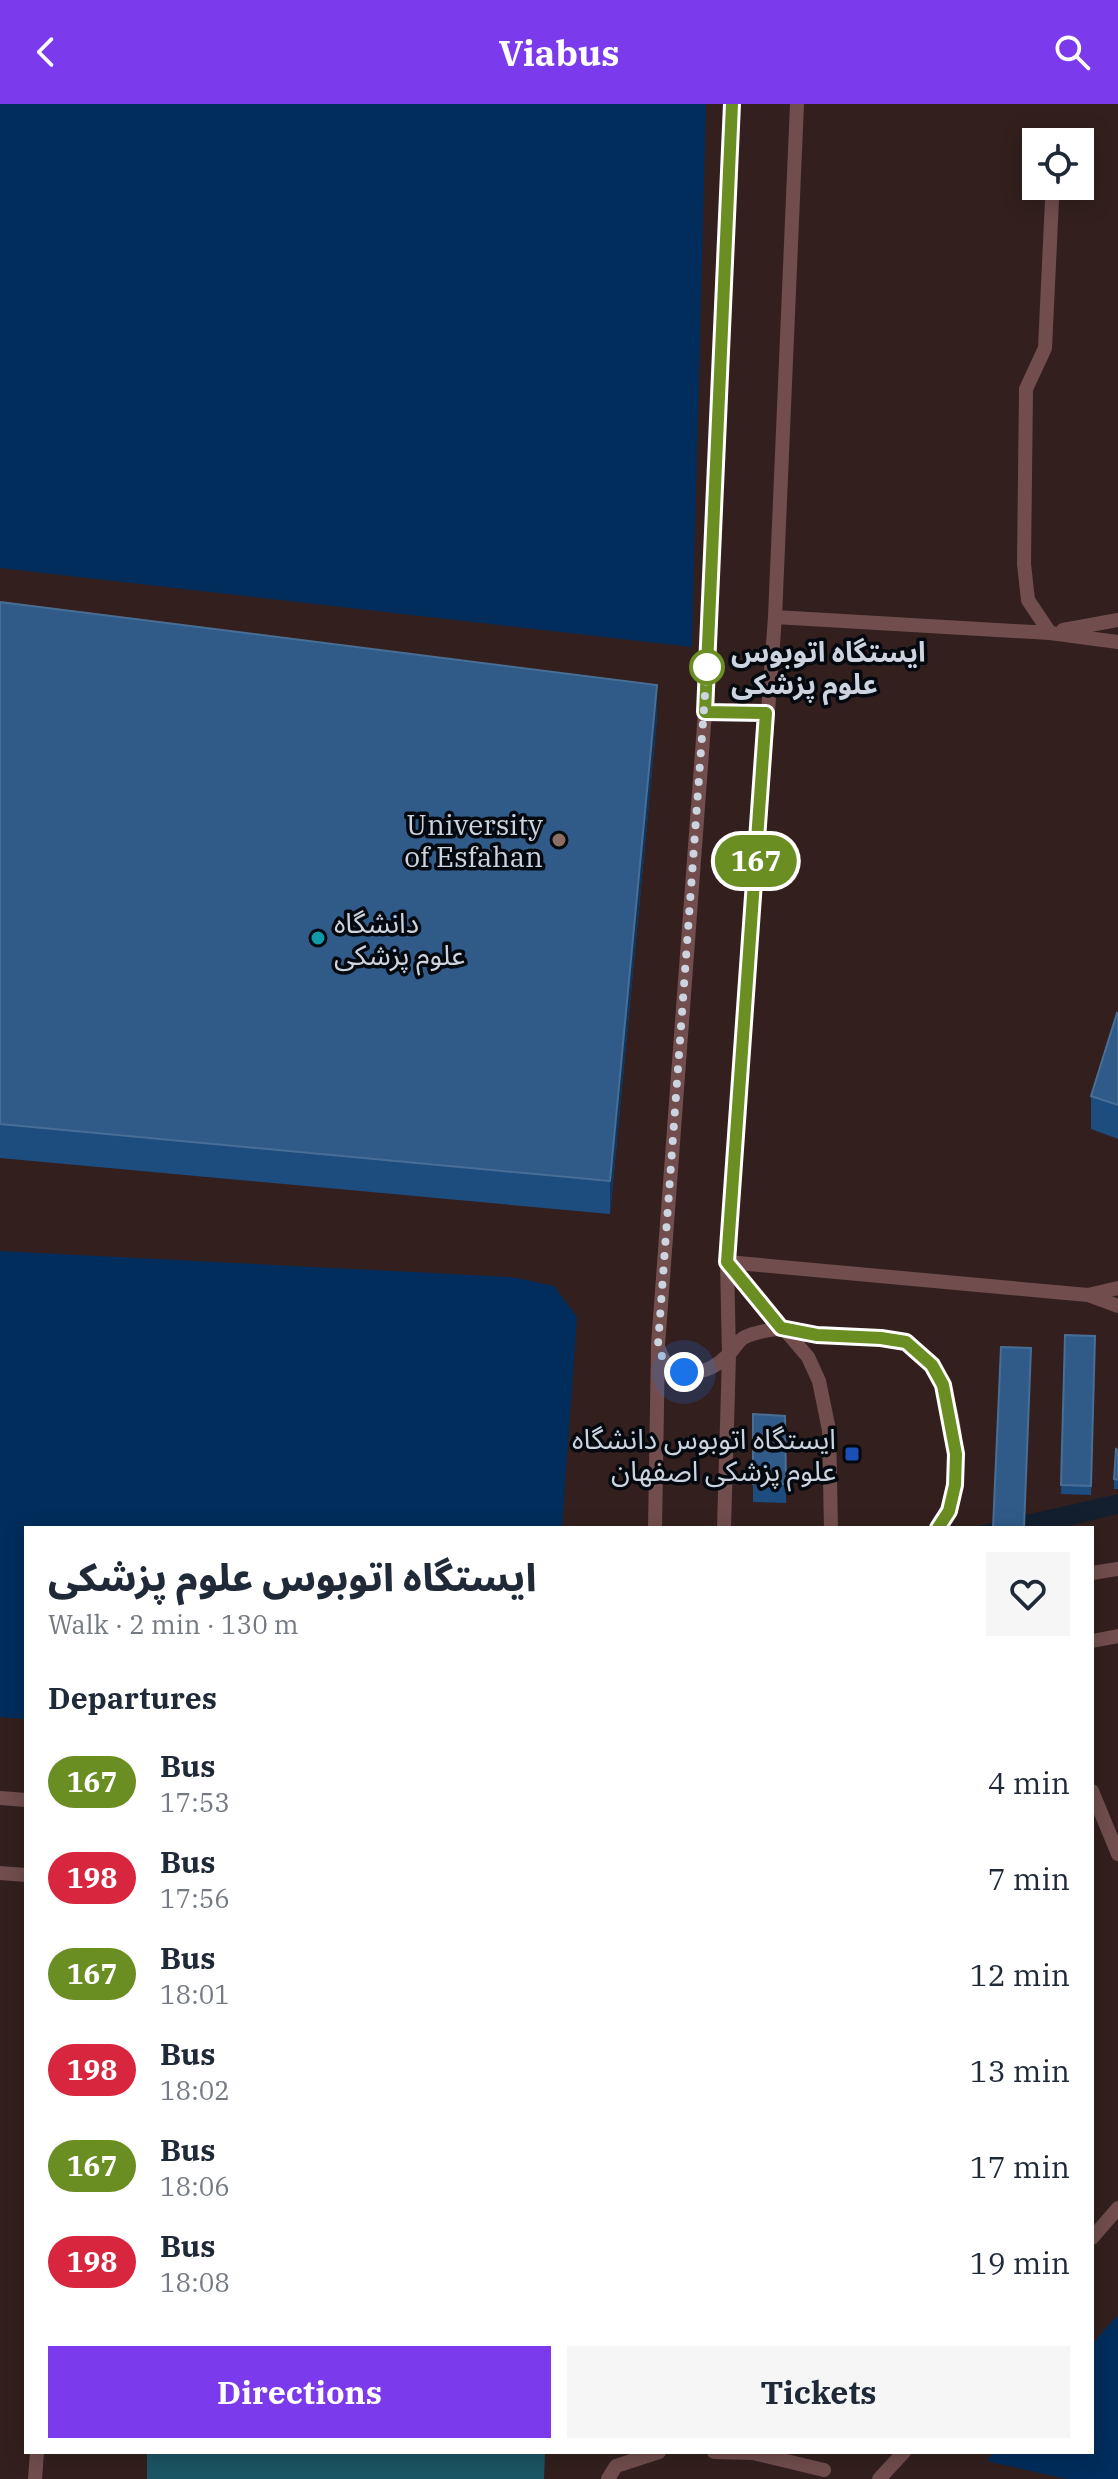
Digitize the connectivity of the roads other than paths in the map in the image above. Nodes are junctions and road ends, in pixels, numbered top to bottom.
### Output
1 (732, 104) edge
2 (797, 104) edge
3 (1052, 200) dead end
4 (775, 617) junction
5 (1118, 620) edge
6 (1050, 633) junction
7 (1118, 642) edge
8 (705, 712) junction
9 (766, 713) junction
10 (727, 1262) junction
11 (1118, 1288) edge
12 (1088, 1295) junction
13 (1118, 1306) edge
14 (781, 1328) junction
15 (658, 1345) junction
16 (729, 1355) junction
17 (655, 1526) edge
18 (724, 1526) edge
19 (831, 1526) edge
20 (939, 1526) edge
21 (1118, 1569) edge
22 (1094, 1573) edge
23 (1118, 1636) edge
24 (1094, 1641) edge
25 (1094, 1796) edge
26 (0, 1798) edge
27 (24, 1800) edge
28 (1118, 1854) edge
29 (0, 1873) edge
30 (24, 1875) edge
31 (1118, 2208) edge
32 (1094, 2236) edge
33 (37, 2454) edge
34 (653, 2454) edge
35 (757, 2454) edge
36 (902, 2454) edge
37 (824, 2470) dead end
38 (35, 2479) edge
39 (608, 2479) edge
40 (879, 2479) edge

1 - 8 lane
2 - 4 lane
3 - 6 lane
4 - 6 lane
4 - 9 lane
5 - 6 lane
6 - 7 lane
8 - 9 lane
8 - 15 lane
9 - 10 lane
10 - 12 lane
10 - 14 lane
10 - 16 lane
11 - 12 lane
12 - 13 lane
14 - 16 lane
14 - 19 lane
14 - 20 lane
15 - 16 lane
15 - 17 lane
16 - 18 lane
21 - 22 lane
23 - 24 lane
25 - 28 lane
26 - 27 lane
29 - 30 lane
31 - 32 lane
33 - 38 lane
34 - 39 lane
35 - 37 lane
36 - 40 lane

